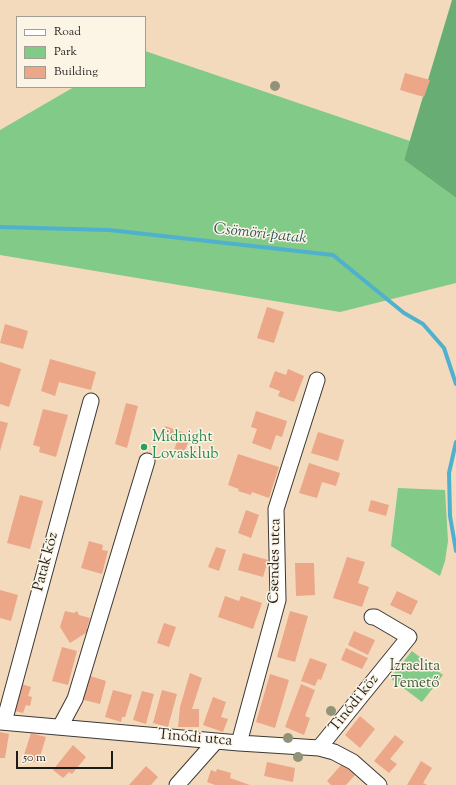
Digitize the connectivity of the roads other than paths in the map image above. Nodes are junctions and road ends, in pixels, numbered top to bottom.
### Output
1 (317, 380) dead end
2 (91, 401) dead end
3 (147, 461) dead end
4 (372, 617) dead end
5 (2, 722) edge
6 (60, 727) junction
7 (216, 741) junction
8 (239, 743) junction
9 (319, 748) junction
10 (177, 785) edge
11 (379, 785) edge

1 - 8 street, Csendes utca
2 - 5 street, Patak köz
3 - 6 street
4 - 9 street, Tinódi köz
5 - 6 street, Tinódi utca
6 - 7 street, Tinódi utca
7 - 8 street, Tinódi utca
7 - 10 street
8 - 9 street, Tinódi utca
9 - 11 street, Tinódi utca

